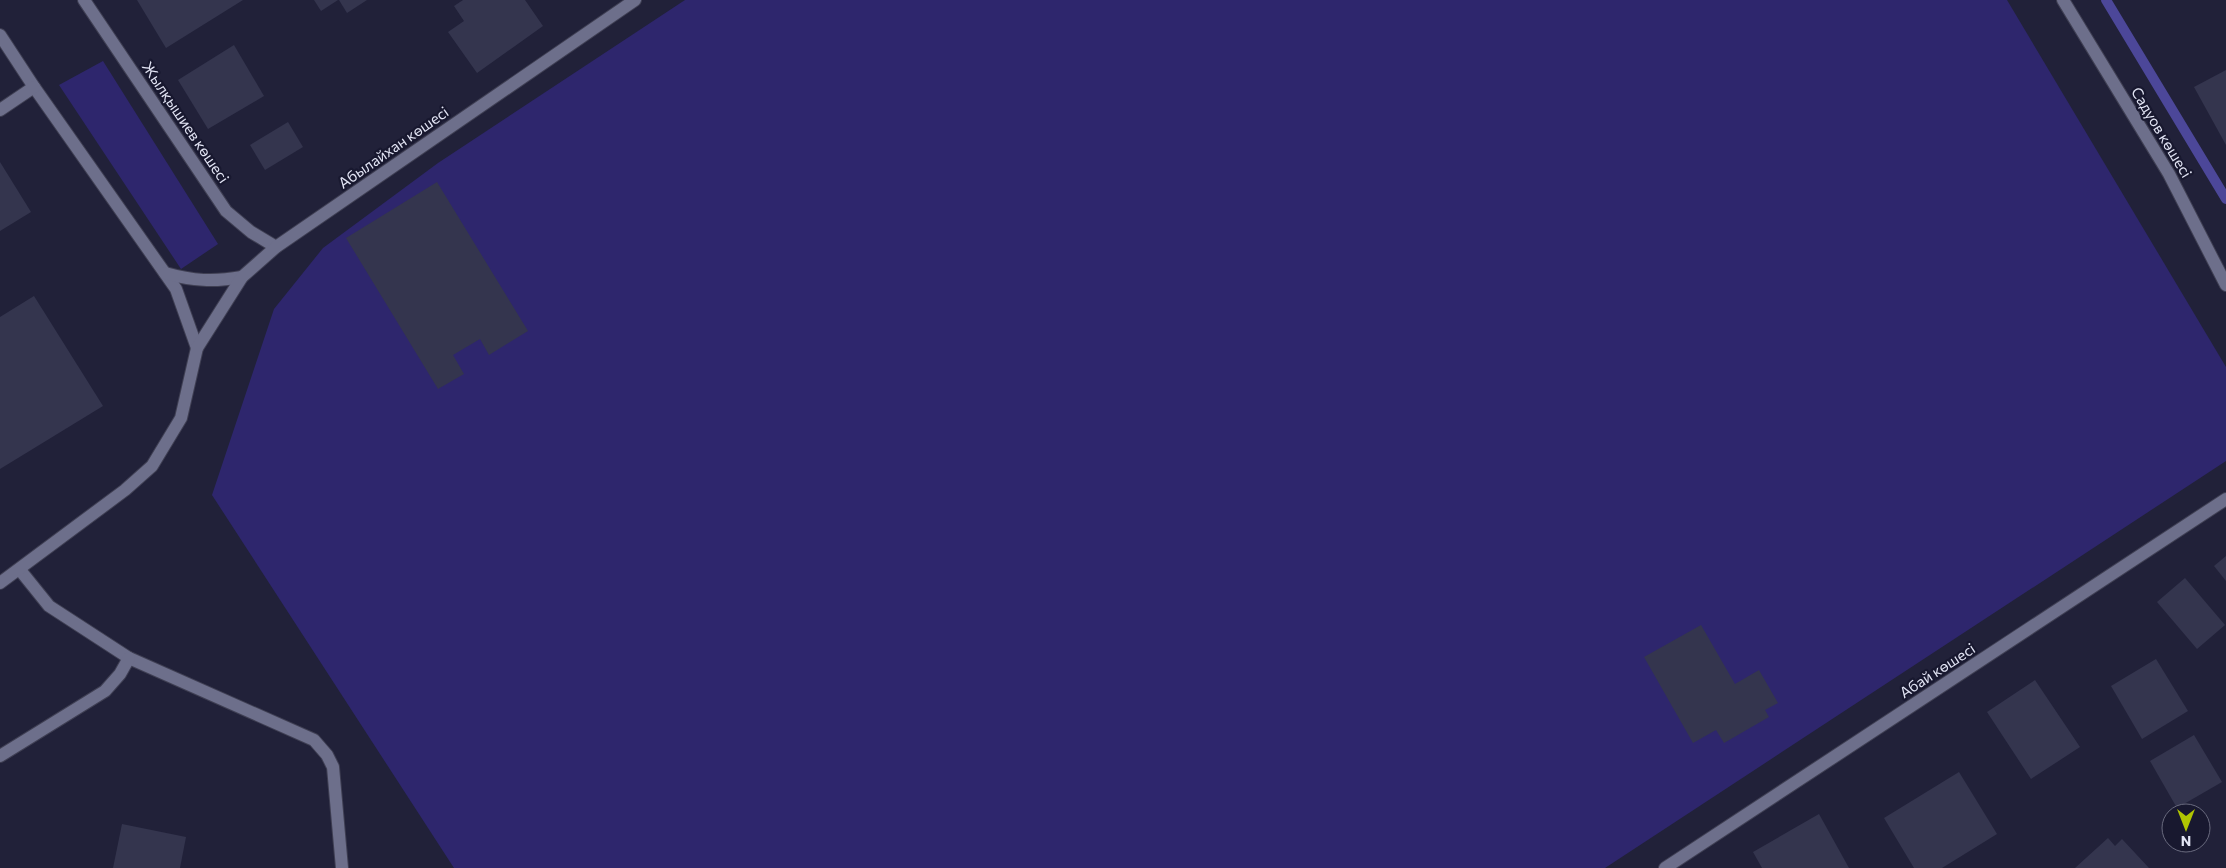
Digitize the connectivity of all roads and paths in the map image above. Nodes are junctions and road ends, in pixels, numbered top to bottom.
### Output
1 (84, 0) edge
2 (635, 0) edge
3 (2063, 0) edge
4 (0, 35) edge
5 (34, 86) junction
6 (0, 110) edge
7 (276, 247) junction
8 (166, 273) junction
9 (242, 277) junction
10 (2226, 285) edge
11 (197, 348) junction
12 (2226, 499) edge
13 (20, 570) junction
14 (0, 583) edge
15 (129, 658) junction
16 (0, 756) edge
17 (342, 868) edge
18 (1665, 868) edge

1 - 7 street, Жылқышиев көшесі
2 - 7 street, Абылайхан көшесі
3 - 10 street, Садуов көшесі
4 - 5 street
5 - 6 street
5 - 8 street
7 - 9 street, Абылайхан көшесі
8 - 9 street
8 - 11 street
9 - 11 street, Абылайхан көшесі
11 - 13 street
12 - 18 street, Абай көшесі
13 - 14 street
13 - 15 street
15 - 16 street
15 - 17 street

